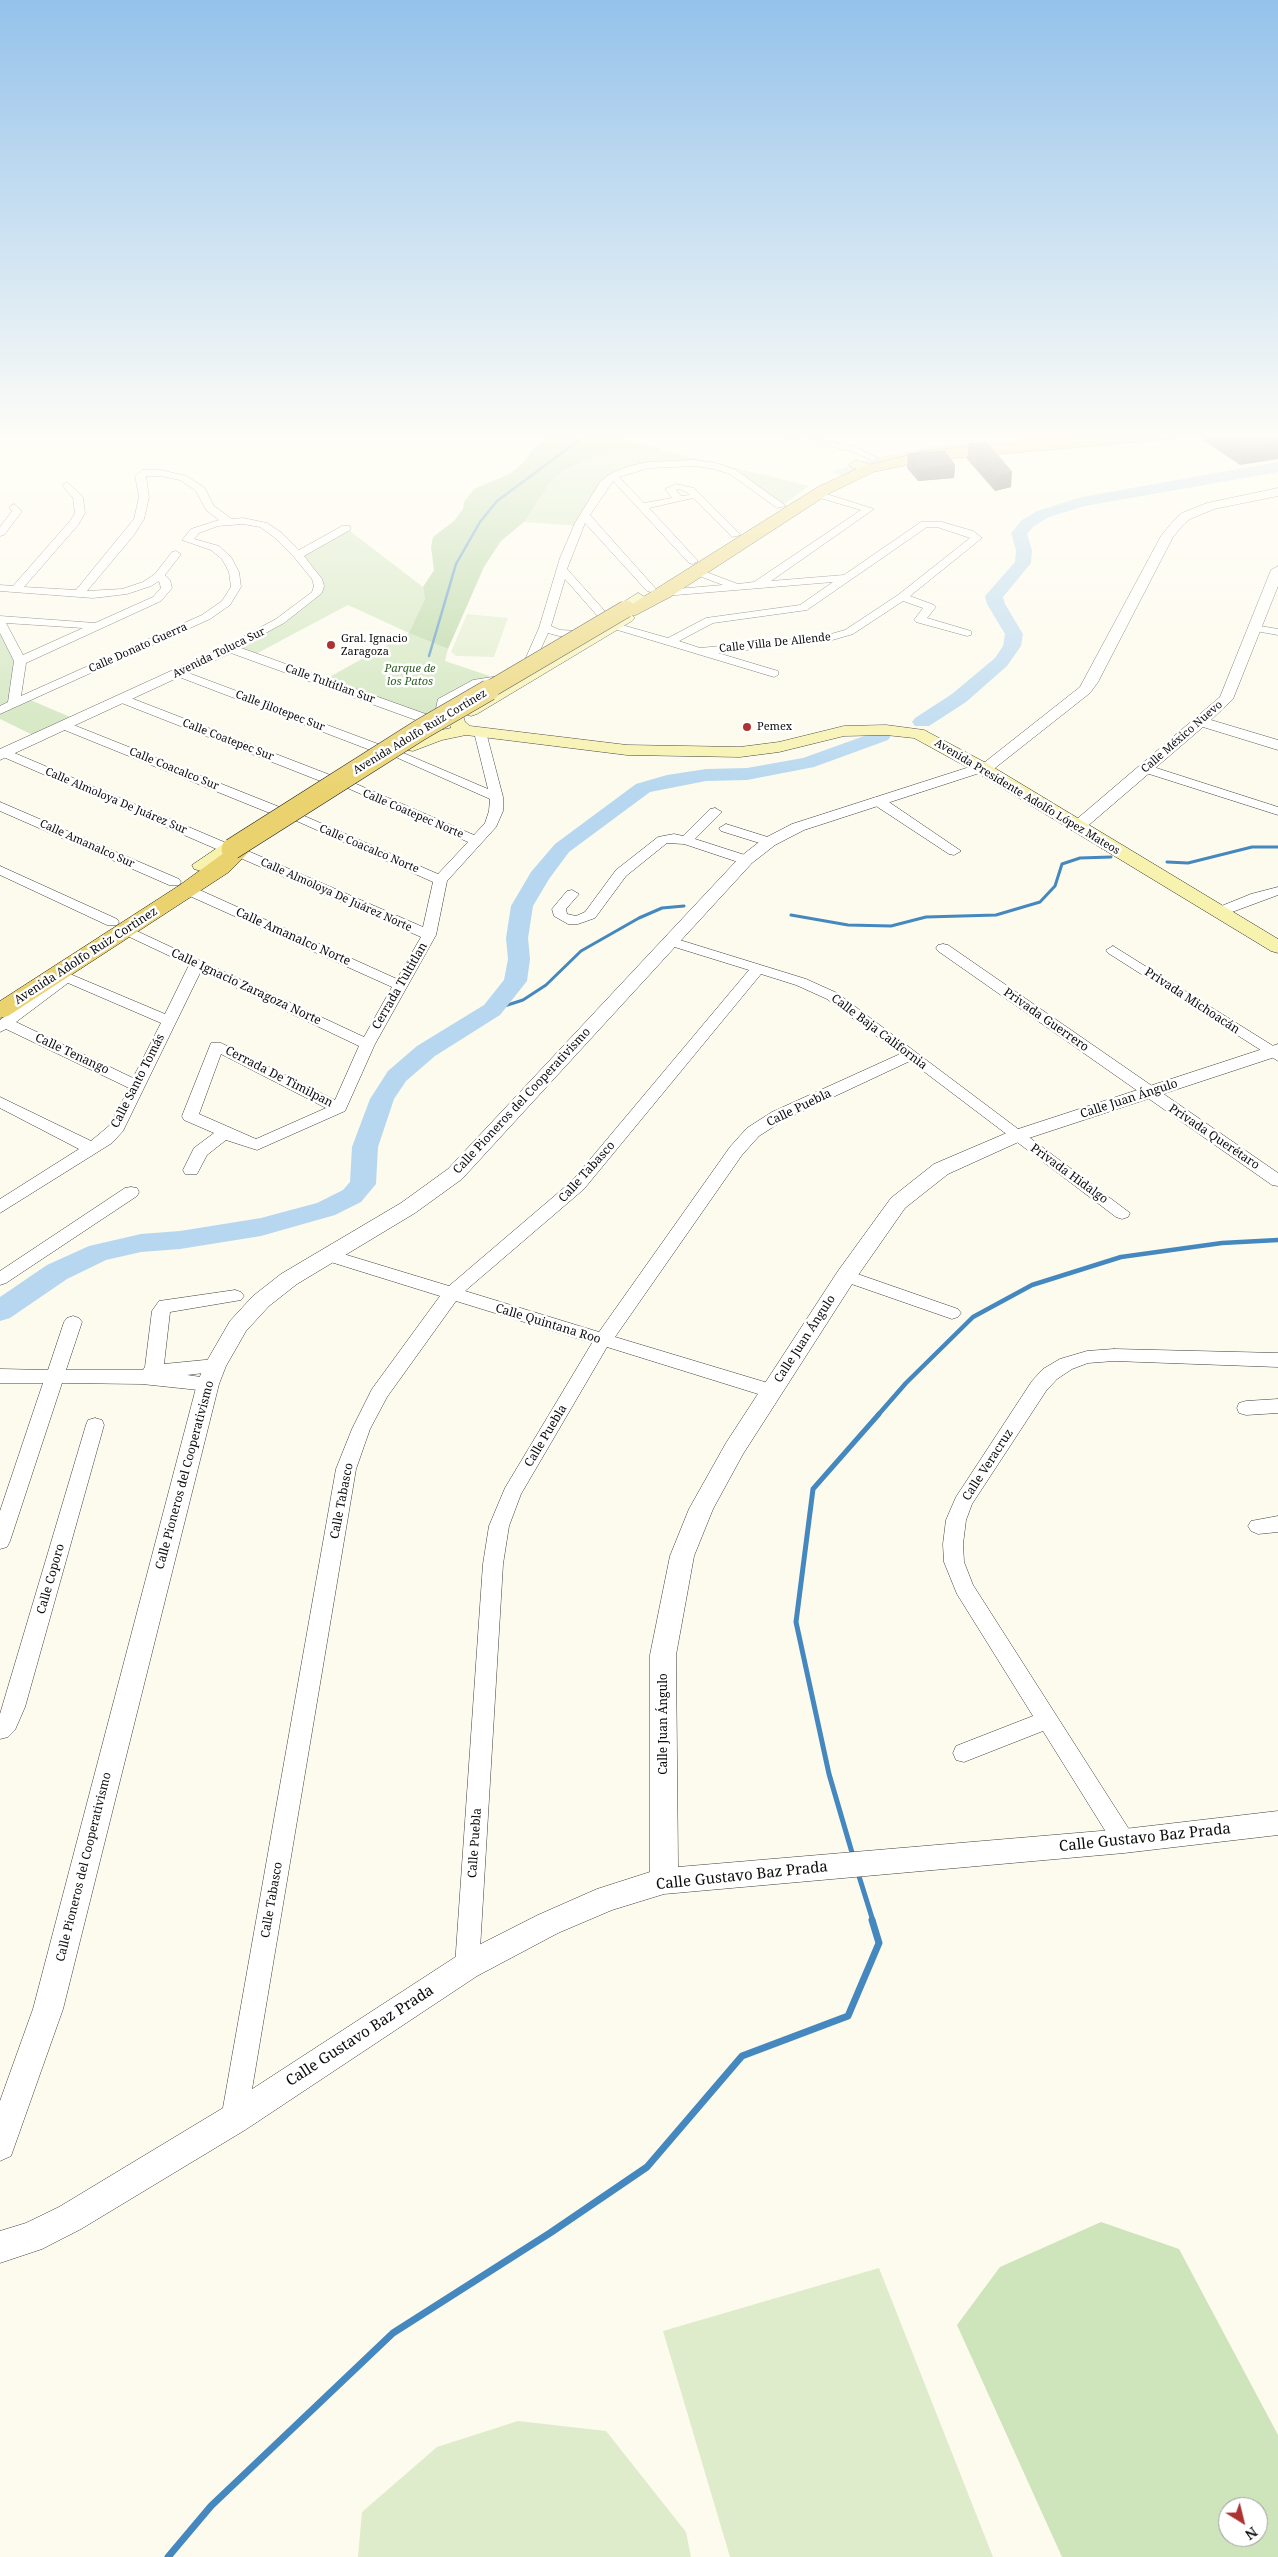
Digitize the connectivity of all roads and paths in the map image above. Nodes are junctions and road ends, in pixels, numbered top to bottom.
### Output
1 (46, 554) edge
2 (112, 554) edge
3 (176, 554) dead end
4 (223, 554) edge
5 (567, 554) edge
6 (611, 554) edge
7 (685, 554) edge
8 (711, 554) edge
9 (716, 554) edge
10 (802, 554) edge
11 (880, 554) edge
12 (956, 554) edge
13 (1158, 554) edge
14 (298, 555) edge
15 (696, 566) junction
16 (561, 568) junction
17 (1278, 570) edge
18 (158, 576) junction
19 (846, 578) junction
20 (756, 586) junction
21 (739, 587) junction
22 (0, 588) edge
23 (16, 589) junction
24 (78, 595) junction
25 (902, 597) junction
26 (643, 600) junction
27 (0, 620) edge
28 (610, 622) junction
29 (96, 626) junction
30 (545, 628) junction
31 (1254, 628) junction
32 (1278, 632) edge
33 (967, 633) dead end
34 (580, 634) junction
35 (670, 642) junction
36 (230, 648) junction
37 (700, 651) junction
38 (545, 653) junction
39 (20, 661) junction
40 (530, 662) junction
41 (178, 673) junction
42 (774, 673) dead end
43 (123, 699) junction
44 (484, 702) junction
45 (14, 704) junction
46 (0, 710) edge
47 (1200, 721) junction
48 (453, 724) junction
49 (66, 726) junction
50 (504, 727) junction
51 (1278, 745) edge
52 (390, 753) junction
53 (3, 754) edge
54 (986, 766) junction
55 (1146, 769) junction
56 (341, 784) junction
57 (497, 797) junction
58 (878, 801) junction
59 (0, 806) edge
60 (1278, 811) edge
61 (715, 812) dead end
62 (290, 816) junction
63 (1081, 824) junction
64 (726, 828) dead end
65 (686, 840) junction
66 (477, 841) junction
67 (769, 842) junction
68 (954, 850) dead end
69 (227, 856) junction
70 (746, 860) junction
71 (0, 870) edge
72 (440, 880) junction
73 (181, 886) junction
74 (1278, 891) edge
75 (572, 894) dead end
76 (1224, 910) junction
77 (119, 926) junction
78 (429, 935) junction
79 (1278, 937) edge
80 (670, 941) junction
81 (1278, 947) edge
82 (943, 948) dead end
83 (1113, 950) dead end
84 (197, 964) junction
85 (759, 968) junction
86 (62, 975) junction
87 (399, 985) junction
88 (0, 992) edge
89 (2, 1020) edge
90 (168, 1022) junction
91 (367, 1044) junction
92 (1276, 1053) edge
93 (911, 1055) junction
94 (138, 1086) junction
95 (1150, 1093) junction
96 (0, 1102) edge
97 (339, 1108) junction
98 (212, 1127) junction
99 (230, 1135) junction
100 (1016, 1136) junction
101 (91, 1148) junction
102 (200, 1152) junction
103 (191, 1170) dead end
104 (1278, 1181) edge
105 (131, 1192) dead end
106 (4, 1199) edge
107 (1122, 1213) dead end
108 (327, 1255) junction
109 (846, 1276) junction
110 (0, 1279) edge
111 (451, 1294) junction
112 (235, 1296) dead end
113 (952, 1313) dead end
114 (73, 1322) dead end
115 (602, 1341) junction
116 (1278, 1360) edge
117 (211, 1375) junction
118 (0, 1376) edge
119 (55, 1376) junction
120 (150, 1376) junction
121 (771, 1391) junction
122 (1278, 1406) edge
123 (1246, 1408) dead end
124 (95, 1425) dead end
125 (1278, 1524) edge
126 (1258, 1526) dead end
127 (0, 1541) edge
128 (1047, 1720) junction
129 (0, 1730) edge
130 (964, 1752) dead end
131 (1278, 1823) edge
132 (1124, 1841) junction
133 (664, 1881) junction
134 (467, 1966) junction
135 (234, 2119) junction
136 (0, 2145) edge
137 (0, 2248) edge

1 - 23 street
2 - 24 street
3 - 18 street
4 - 45 street, Calle Donato Guerra
5 - 16 street
6 - 26 street
7 - 15 street
8 - 15 main road, Avenida Adolfo Ruiz Cortinez
9 - 15 main road, Avenida Adolfo Ruiz Cortinez
10 - 20 street
11 - 19 street, Calle Villa De Allende
12 - 25 street, Calle Villa De Allende
13 - 54 street, Calle Pioneros del Cooperativismo
14 - 36 street, Avenida Toluca Sur
15 - 21 street
15 - 26 main road, Avenida Adolfo Ruiz Cortinez
16 - 28 street
16 - 30 street
17 - 31 street, Calle México Nuevo
18 - 24 street
18 - 29 street
19 - 20 street
19 - 35 street
20 - 21 street
21 - 26 street
22 - 23 street
23 - 24 street
25 - 33 street
25 - 37 street, Calle Villa De Allende
26 - 28 main road, Avenida Adolfo Ruiz Cortinez
26 - 69 main road, Avenida Adolfo Ruiz Cortinez, bridge
27 - 29 street
27 - 39 street
28 - 34 main road, Avenida Adolfo Ruiz Cortinez
28 - 35 street
28 - 44 main road, Avenida Adolfo Ruiz Cortinez
29 - 39 street
30 - 34 street
30 - 40 street
31 - 32 street
31 - 47 street, Calle México Nuevo
34 - 38 main road, Avenida Adolfo Ruiz Cortinez
35 - 37 street
36 - 41 street, Avenida Toluca Sur
36 - 48 street, Calle Tultitlan Sur
37 - 42 street
38 - 40 main road, Avenida Adolfo Ruiz Cortinez
38 - 48 main road
39 - 45 street
40 - 48 main road, Avenida Adolfo Ruiz Cortinez
41 - 43 street, Avenida Toluca Sur
41 - 52 street, Calle Jilotepec Sur
43 - 49 street, Avenida Toluca Sur
43 - 56 street, Calle Coatepec Sur
44 - 48 main road, Avenida Adolfo Ruiz Cortinez
44 - 50 main road
45 - 46 street, Calle Donato Guerra
47 - 51 street
47 - 55 street, Calle México Nuevo
48 - 50 main road, Avenida Presidente Adolfo López Mateos
48 - 52 main road, Avenida Adolfo Ruiz Cortinez
48 - 52 main road, Avenida Adolfo Ruiz Cortinez
48 - 54 main road, Avenida Presidente Adolfo López Mateos
48 - 57 street
49 - 53 street, Avenida Toluca Sur
49 - 62 street, Calle Coacalco Sur
50 - 54 main road, Avenida Presidente Adolfo López Mateos
52 - 56 main road, Avenida Adolfo Ruiz Cortinez
52 - 57 street, Calle Jilotepec Sur
53 - 69 street, Calle Almoloya De Juárez Sur
54 - 58 street, Calle Pioneros del Cooperativismo
54 - 63 main road, Avenida Presidente Adolfo López Mateos
55 - 60 street
55 - 63 street, Calle México Nuevo
56 - 62 main road, Avenida Adolfo Ruiz Cortinez
56 - 66 street, Calle Coatepec Norte
57 - 66 street
58 - 67 street, Calle Pioneros del Cooperativismo
58 - 68 street
59 - 73 street, Calle Amanalco Sur
61 - 65 street
62 - 69 main road, Avenida Adolfo Ruiz Cortinez
62 - 72 street, Calle Coacalco Norte
63 - 76 main road, Avenida Presidente Adolfo López Mateos
64 - 67 street
65 - 70 street
65 - 75 street
66 - 72 street
67 - 70 street, Calle Pioneros del Cooperativismo
69 - 73 main road, Avenida Adolfo Ruiz Cortinez
69 - 78 street, Calle Almoloya De Juárez Norte
70 - 80 street, Calle Pioneros del Cooperativismo
71 - 77 street, Calle Ignacio Zaragoza Norte
72 - 78 street, Cerrada Tultitlan
73 - 77 main road, Avenida Adolfo Ruiz Cortinez
73 - 87 street, Calle Amanalco Norte
74 - 76 street
76 - 79 main road, Avenida Presidente Adolfo López Mateos
76 - 81 main road, Avenida Presidente Adolfo López Mateos
77 - 84 street, Calle Ignacio Zaragoza Norte
77 - 86 main road, Avenida Adolfo Ruiz Cortinez
77 - 88 main road, Avenida Adolfo Ruiz Cortinez
78 - 87 street, Cerrada Tultitlan
80 - 85 street, Calle Baja California
80 - 108 street, Calle Pioneros del Cooperativismo
82 - 95 street, Privada Guerrero
83 - 92 street, Privada Michoacán
84 - 90 street, Calle Santo Tomás
84 - 91 street, Calle Ignacio Zaragoza Norte
85 - 93 street, Calle Baja California
85 - 111 street, Calle Tabasco
86 - 89 main road, Avenida Adolfo Ruiz Cortinez
86 - 90 street
87 - 91 street, Cerrada Tultitlan
89 - 94 street, Calle Tenango
90 - 94 street, Calle Santo Tomás
91 - 97 street, Cerrada Tultitlan
92 - 95 street, Calle Juan Ángulo
93 - 100 street, Calle Baja California
93 - 115 street, Calle Puebla
94 - 101 street, Calle Santo Tomás
95 - 100 street, Calle Juan Ángulo
95 - 104 street, Privada Querétaro
96 - 101 street
97 - 98 street, Cerrada De Timilpan
97 - 99 street, Cerrada De Timilpan
98 - 99 street, Cerrada De Timilpan
98 - 102 street
99 - 102 street
100 - 107 street, Privada Hidalgo
100 - 109 street, Calle Juan Ángulo
101 - 106 street, Calle Santo Tomás
102 - 103 street
105 - 110 street
108 - 111 street, Calle Quintana Roo
108 - 117 street, Calle Pioneros del Cooperativismo
109 - 113 street
109 - 121 street, Calle Juan Ángulo
111 - 115 street, Calle Quintana Roo
111 - 135 street, Calle Tabasco
112 - 120 street
114 - 119 street
115 - 121 street, Calle Quintana Roo
115 - 134 street, Calle Puebla
116 - 128 street, Calle Veracruz
117 - 120 street
117 - 136 street, Calle Pioneros del Cooperativismo
118 - 119 street
119 - 120 street
119 - 127 street
121 - 133 street, Calle Juan Ángulo
122 - 123 street
124 - 129 street, Calle Coporo
125 - 126 street
128 - 130 street
128 - 132 street, Calle Veracruz
131 - 132 street, Calle Gustavo Baz Prada
132 - 133 street, Calle Gustavo Baz Prada
133 - 134 street, Calle Gustavo Baz Prada
134 - 135 street, Calle Gustavo Baz Prada
135 - 137 street, Calle Gustavo Baz Prada

